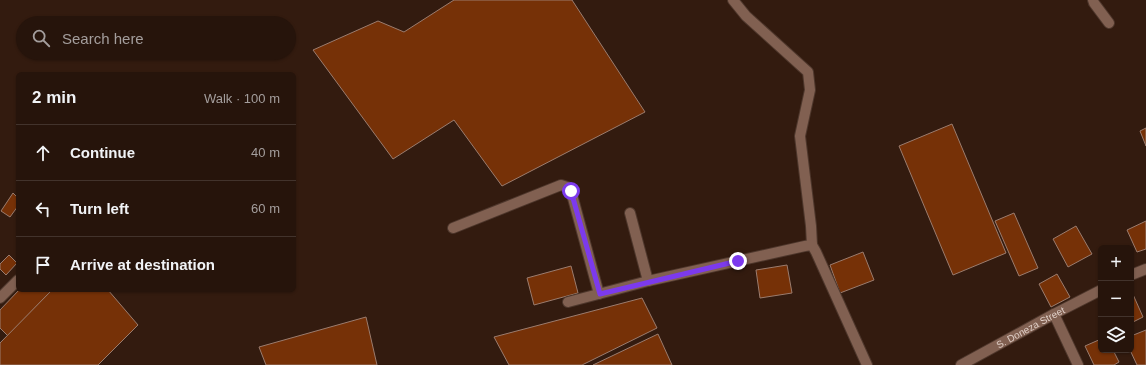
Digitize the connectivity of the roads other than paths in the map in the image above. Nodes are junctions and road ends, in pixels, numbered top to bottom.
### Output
1 (733, 0) edge
2 (1093, 0) edge
3 (1109, 23) dead end
4 (630, 213) dead end
5 (453, 228) dead end
6 (812, 245) junction
7 (1146, 269) edge
8 (1134, 274) edge
9 (648, 281) junction
10 (16, 282) edge
11 (1098, 292) edge
12 (600, 294) junction
13 (0, 298) edge
14 (568, 302) dead end
15 (1054, 314) junction
16 (867, 365) edge
17 (961, 365) edge
18 (1078, 365) edge

1 - 6 street
2 - 3 street
4 - 9 street
5 - 12 street
6 - 9 street
6 - 16 street
7 - 8 street
9 - 12 street
10 - 13 street
11 - 15 street, S. Doneza Street
12 - 14 street
15 - 17 street, S. Doneza Street
15 - 18 street

